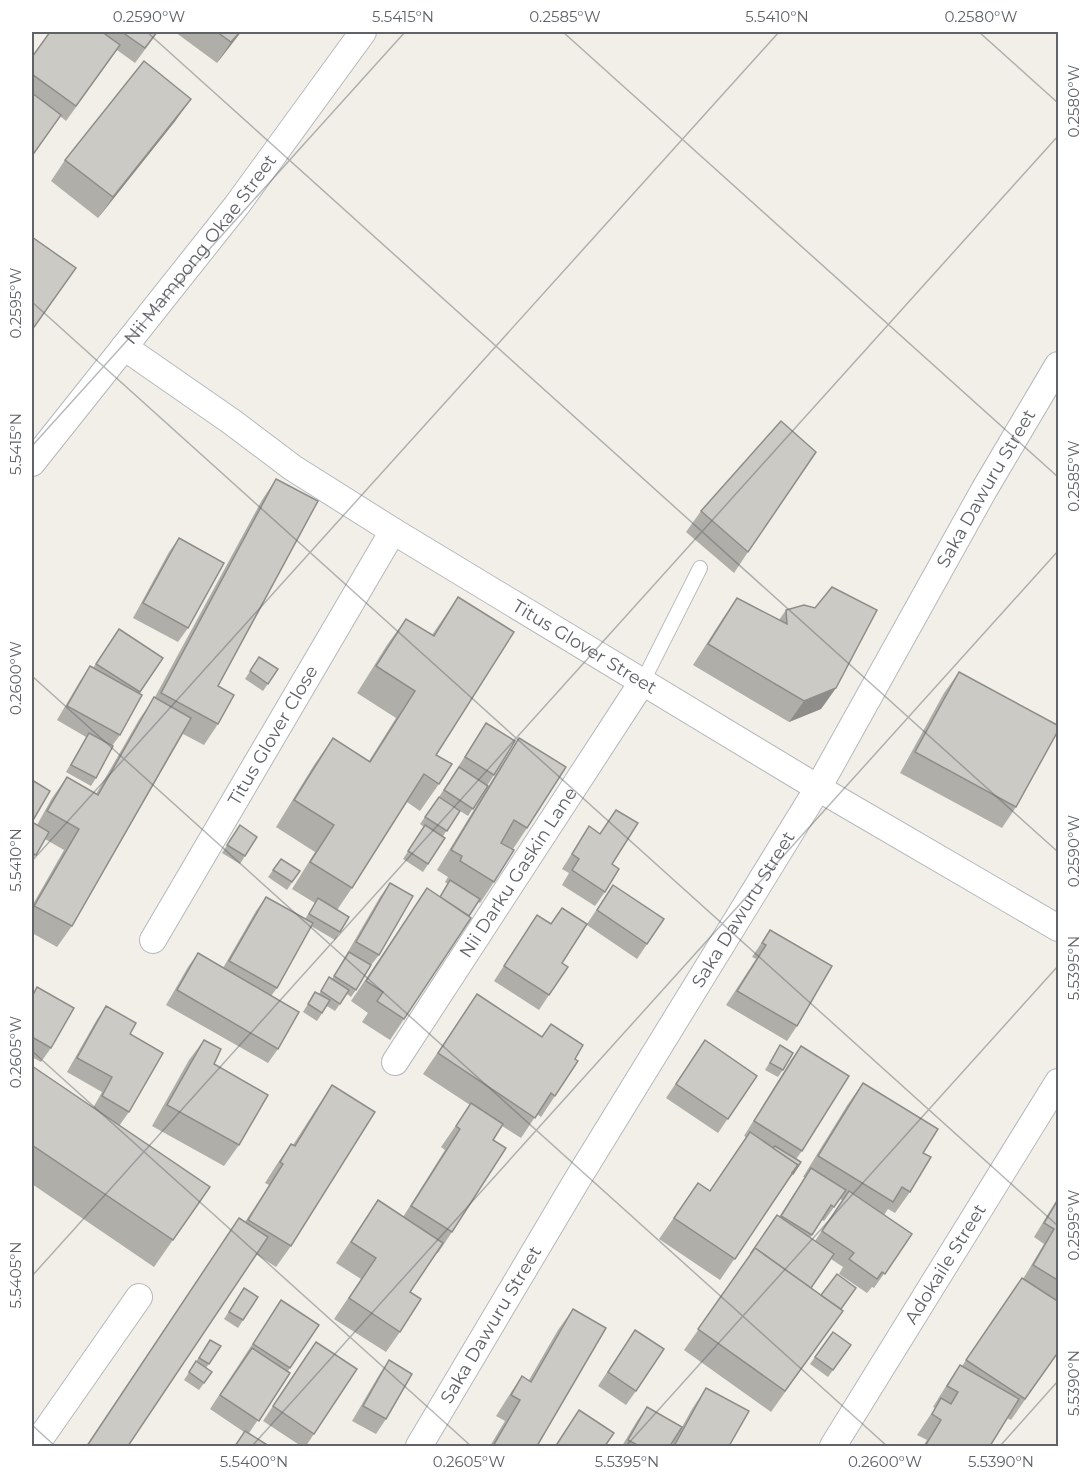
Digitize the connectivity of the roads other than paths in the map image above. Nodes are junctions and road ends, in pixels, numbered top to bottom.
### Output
1 (363, 32) edge
2 (124, 347) junction
3 (1059, 365) edge
4 (32, 463) edge
5 (393, 531) junction
6 (700, 568) dead end
7 (643, 681) junction
8 (818, 788) junction
9 (1059, 928) edge
10 (153, 940) dead end
11 (395, 1062) dead end
12 (1059, 1082) edge
13 (139, 1297) dead end
14 (35, 1446) edge
15 (419, 1446) edge
16 (833, 1446) edge

1 - 2 street, Nii Mampong Okae Street
2 - 4 street, Nii Mampong Okae Street
2 - 5 street, Titus Glover Street
3 - 8 street, Saka Dawuru Street
5 - 7 street, Titus Glover Street
5 - 10 street, Titus Glover Close
6 - 7 lane
7 - 8 street, Titus Glover Street
7 - 11 street, Nii Darku Gaskin Lane
8 - 9 street, Titus Glover Street
8 - 15 street, Saka Dawuru Street
12 - 16 street, Adokaile Street
13 - 14 street

